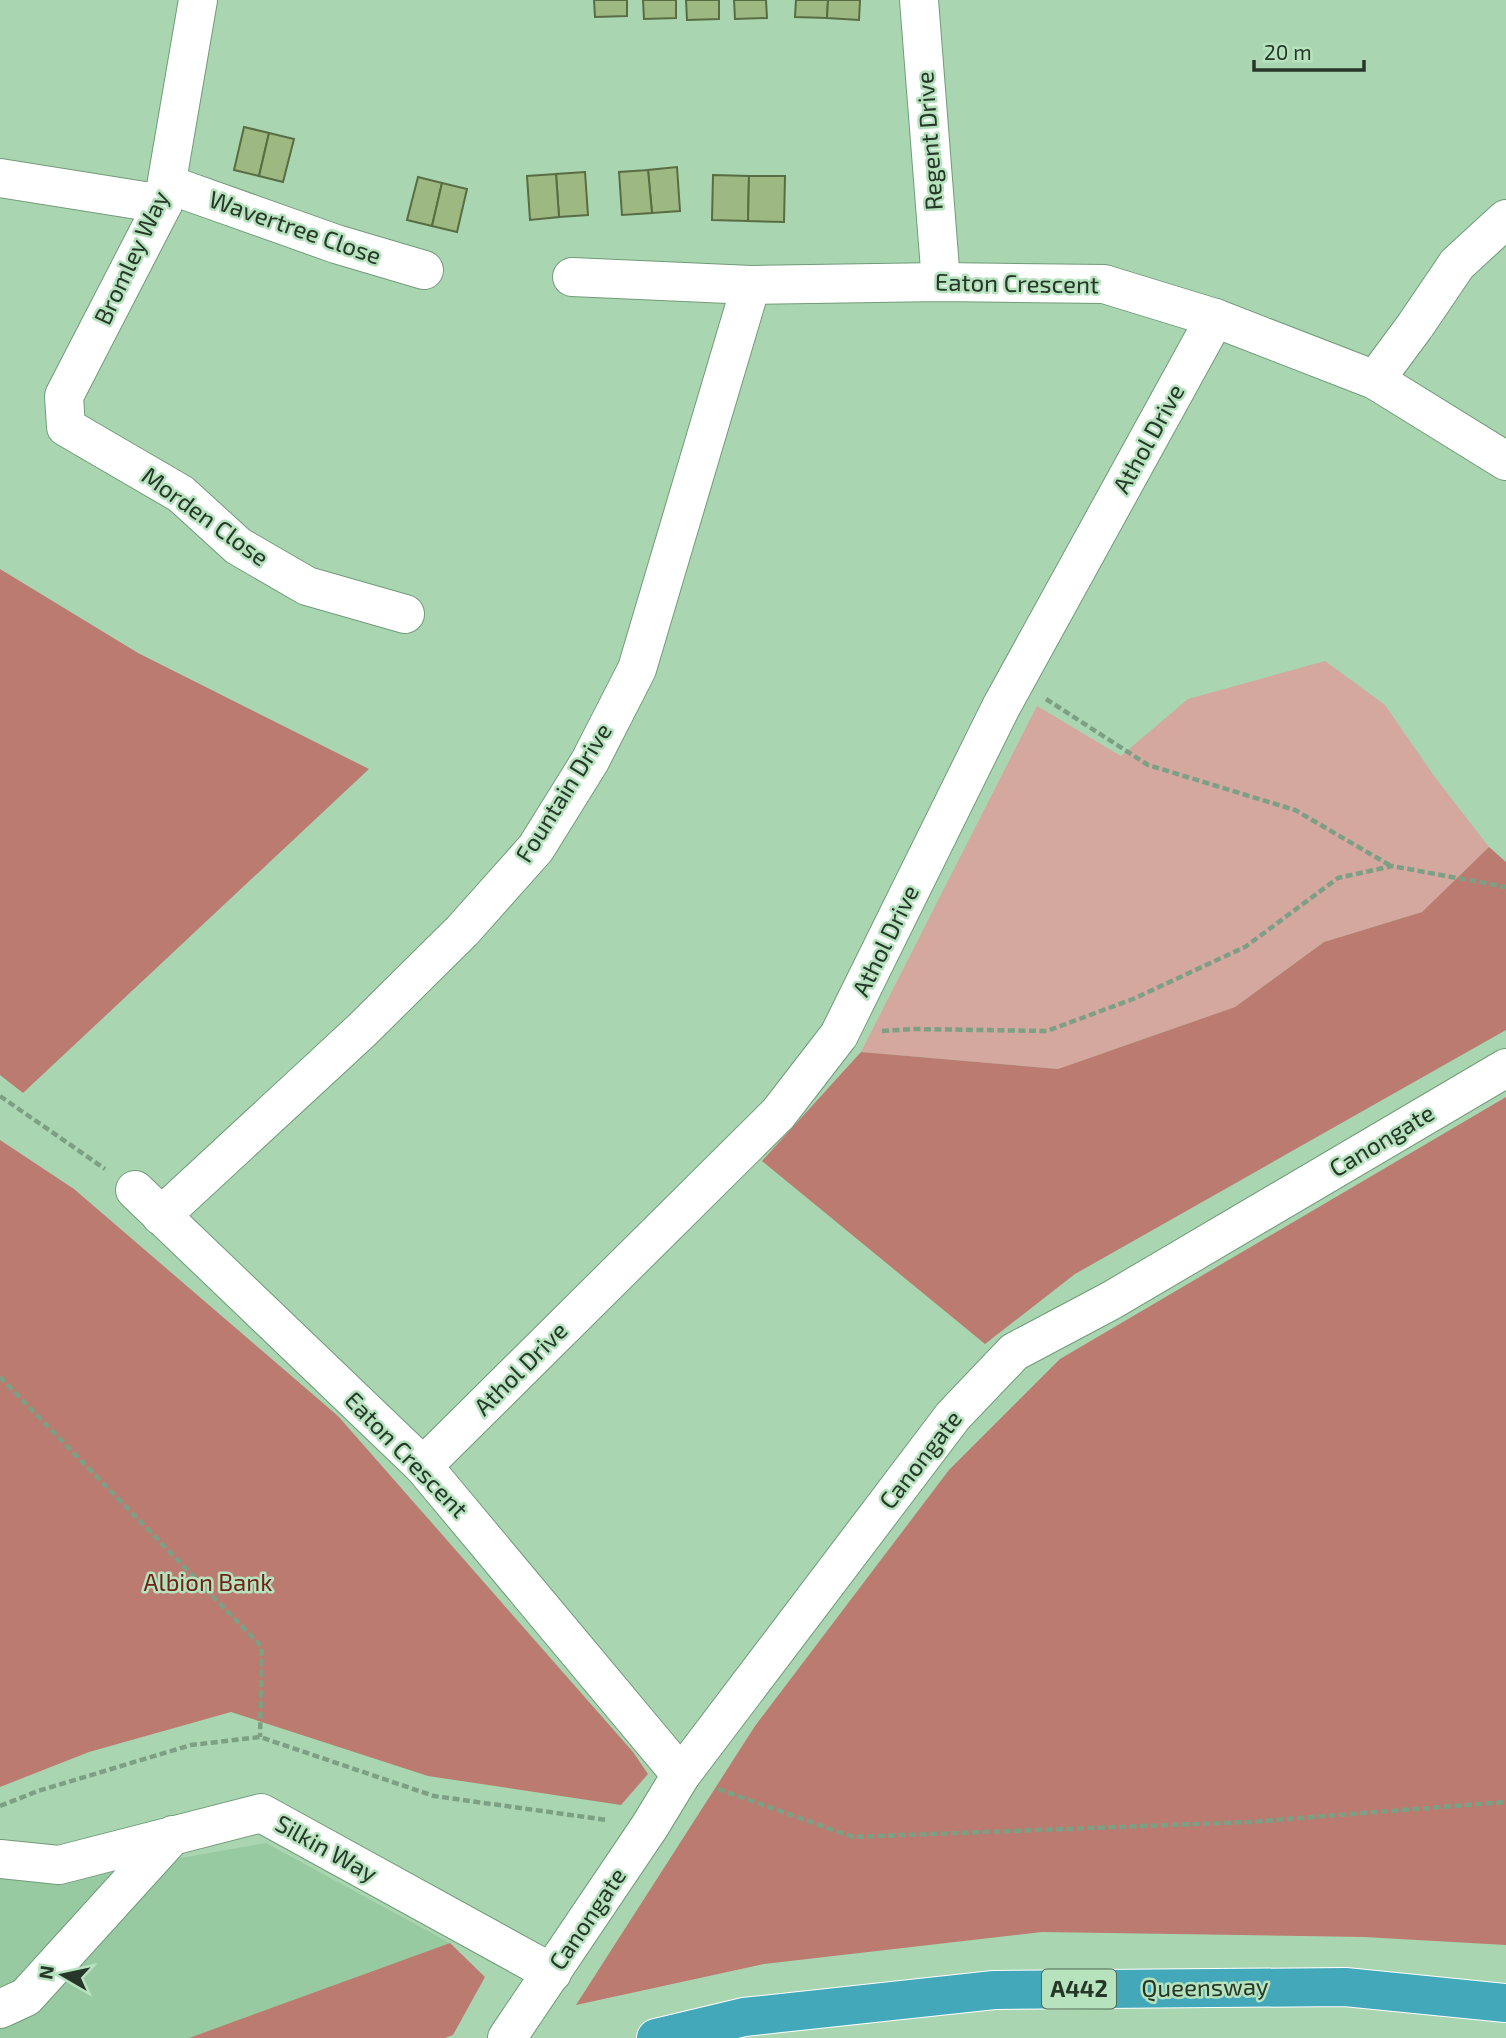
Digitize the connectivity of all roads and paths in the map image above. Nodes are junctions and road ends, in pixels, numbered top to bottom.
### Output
1 (198, 0) edge
2 (919, 0) edge
3 (0, 178) edge
4 (165, 194) junction
5 (1506, 219) edge
6 (424, 270) dead end
7 (572, 276) dead end
8 (941, 282) junction
9 (751, 285) junction
10 (1215, 318) junction
11 (1375, 380) junction
12 (66, 427) joint
13 (1506, 461) edge
14 (405, 614) dead end
15 (1016, 680) junction
16 (1392, 866) junction
17 (1506, 887) edge
18 (839, 1035) junction
19 (1506, 1068) edge
20 (0, 1097) edge
21 (148, 1203) junction
22 (0, 1377) edge
23 (423, 1466) junction
24 (260, 1737) junction
25 (681, 1775) junction
26 (1506, 1802) edge
27 (0, 1806) edge
28 (650, 1826) junction
29 (173, 1835) junction
30 (0, 1859) edge
31 (552, 1973) junction
32 (1506, 2003) edge
33 (0, 2009) edge
34 (507, 2038) edge
35 (656, 2038) edge

1 - 4 street, Bromley Way
2 - 8 street, Regent Drive
3 - 4 street, Wavertree Close
4 - 6 street, Wavertree Close
4 - 12 street, Bromley Way
5 - 11 street
7 - 9 street, Eaton Crescent
8 - 9 street, Eaton Crescent
8 - 10 street, Eaton Crescent
9 - 21 street, Fountain Drive
10 - 11 street, Eaton Crescent
10 - 15 street, Athol Drive
11 - 13 street, Eaton Crescent
12 - 14 street, Morden Close
15 - 16 path
15 - 18 street, Athol Drive
16 - 17 path
16 - 18 path
18 - 23 street, Athol Drive
19 - 25 street, Canongate
20 - 21 path
21 - 23 street, Eaton Crescent
22 - 24 path
23 - 25 street, Eaton Crescent
24 - 27 path
24 - 28 path
25 - 26 path
25 - 28 street, Canongate
28 - 31 street, Canongate
29 - 30 street, Silkin Way
29 - 31 street, Silkin Way
29 - 33 street
31 - 34 street, Canongate
32 - 35 highway, Queensway / A442

